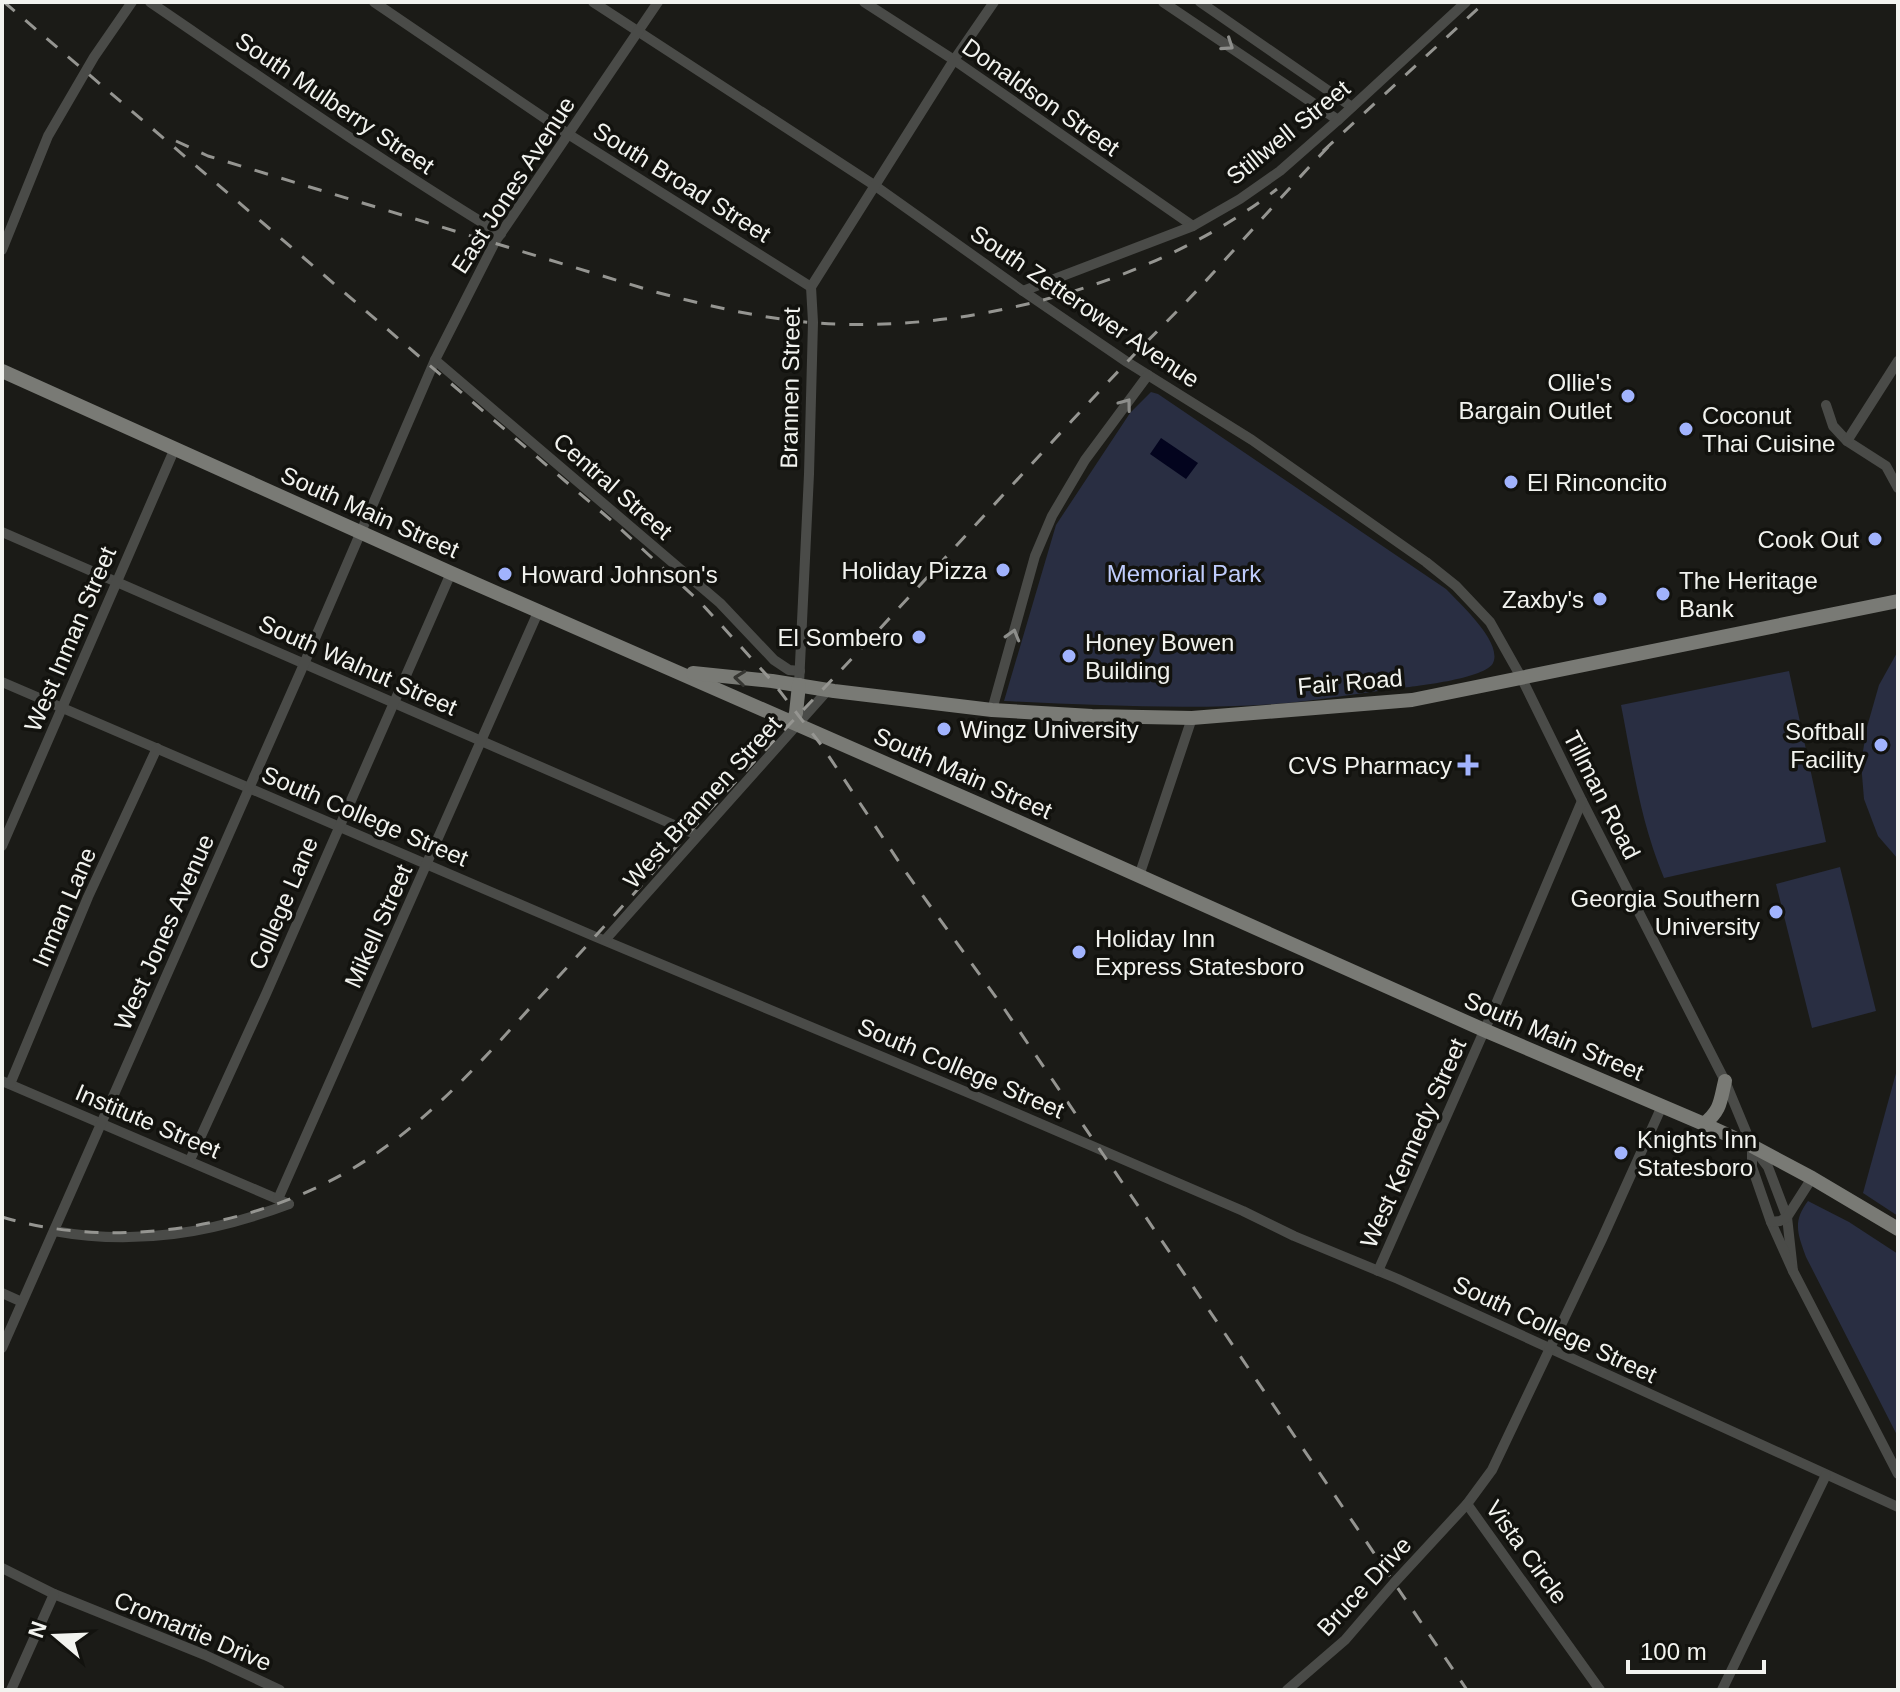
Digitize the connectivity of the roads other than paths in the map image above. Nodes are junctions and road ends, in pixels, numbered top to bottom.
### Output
1 (132, 2) edge
2 (150, 2) edge
3 (374, 2) edge
4 (593, 2) edge
5 (658, 2) edge
6 (864, 2) edge
7 (994, 2) edge
8 (1163, 2) edge
9 (1200, 2) edge
10 (1466, 2) edge
11 (637, 31) junction
12 (954, 60) junction
13 (1352, 107) junction
14 (1338, 120) junction
15 (568, 134) junction
16 (874, 185) junction
17 (1193, 226) junction
18 (501, 234) junction
19 (2, 250) edge
20 (811, 287) junction
21 (1023, 291) junction
22 (435, 360) junction
23 (1898, 361) edge
24 (2, 371) edge
25 (1148, 375) junction
26 (1826, 405) dead end
27 (1847, 441) junction
28 (175, 448) junction
29 (1898, 488) edge
30 (2, 532) edge
31 (362, 532) junction
32 (451, 573) junction
33 (117, 582) junction
34 (1898, 601) edge
35 (539, 610) junction
36 (304, 664) junction
37 (681, 672) junction
38 (1521, 677) junction
39 (799, 678) junction
40 (2, 682) edge
41 (828, 690) junction
42 (394, 702) junction
43 (62, 708) junction
44 (992, 710) junction
45 (1192, 718) junction
46 (795, 723) junction
47 (480, 741) junction
48 (157, 748) junction
49 (250, 788) junction
50 (1582, 801) junction
51 (338, 826) junction
52 (697, 835) junction
53 (2, 846) edge
54 (427, 864) junction
55 (1139, 876) junction
56 (605, 940) junction
57 (1484, 1030) junction
58 (1725, 1081) junction
59 (6, 1082) edge
60 (1662, 1106) junction
61 (100, 1123) junction
62 (1704, 1124) junction
63 (1752, 1146) junction
64 (190, 1160) junction
65 (1812, 1178) junction
66 (284, 1202) junction
67 (1787, 1217) junction
68 (1771, 1222) junction
69 (1898, 1229) edge
70 (54, 1231) junction
71 (1378, 1271) junction
72 (1793, 1271) junction
73 (2, 1293) edge
74 (22, 1302) junction
75 (2, 1348) edge
76 (1551, 1349) junction
77 (1898, 1474) edge
78 (1826, 1475) junction
79 (1467, 1504) junction
80 (1898, 1507) edge
81 (2, 1568) edge
82 (54, 1594) junction
83 (11, 1690) edge
84 (280, 1690) edge
85 (1287, 1690) edge
86 (1600, 1690) edge
87 (1722, 1690) edge

1 - 19 street
2 - 18 street, South Mulberry Street
3 - 15 street, South Broad Street
4 - 11 street, South Zetterower Avenue
5 - 11 street, East Jones Avenue
6 - 12 street, Donaldson Street
7 - 12 street, Brannen Street
8 -> 14 street
9 - 13 street
10 - 13 street, Stillwell Street
11 - 15 street, East Jones Avenue
11 - 16 street, South Zetterower Avenue
12 - 16 street, Brannen Street
12 - 17 street, Donaldson Street
13 - 14 street, Stillwell Street
14 - 17 street, Stillwell Street
15 - 18 street, East Jones Avenue
15 - 20 street, South Broad Street
16 - 20 street, Brannen Street
16 - 21 street, South Zetterower Avenue
17 - 21 street, Stillwell Street
18 - 22 street, East Jones Avenue
20 - 39 street, Brannen Street
21 - 25 street, South Zetterower Avenue
22 - 31 street, East Jones Avenue
22 - 39 street, Central Street
23 - 27 street
24 - 28 main road, South Main Street
25 - 38 street, South Zetterower Avenue
44 -> 25 street
26 - 27 street
27 - 29 street
28 - 31 main road, South Main Street
28 - 33 street, West Inman Street
30 - 33 street, South Walnut Street
31 - 32 main road, South Main Street
31 - 36 street, West Jones Avenue
32 - 35 main road, South Main Street
32 - 42 street, College Lane
33 - 36 street, South Walnut Street
33 - 43 street, West Inman Street
34 - 38 main road, Fair Road
35 - 37 main road, South Main Street
35 - 47 street, Mikell Street
36 - 42 street, South Walnut Street
36 - 49 street, West Jones Avenue
39 -> 37 main road, Fair Road
37 - 46 main road, South Main Street
38 - 45 main road, Fair Road
38 - 50 street, Tillman Road
39 - 41 main road, Fair Road
39 - 46 main road
40 - 43 street, South College Street
41 - 44 main road, Fair Road
41 - 46 street, West Brannen Street
42 - 47 street, South Walnut Street
42 - 51 street, College Lane
43 - 48 street, South College Street
43 - 53 street, West Inman Street
44 - 45 main road, Fair Road
45 - 55 street
46 - 52 street, West Brannen Street
46 - 55 main road, South Main Street
47 - 52 street, South Walnut Street
47 - 54 street, Mikell Street
48 - 49 street, South College Street
48 - 59 street, Inman Lane
49 - 51 street, South College Street
49 - 61 street, West Jones Avenue
50 - 57 street, West Kennedy Street
50 - 58 street, Tillman Road
51 - 54 street, South College Street
51 - 64 street, College Lane
52 - 56 street, West Brannen Street
54 - 56 street, South College Street
54 - 66 street, Mikell Street
55 - 57 main road, South Main Street
56 - 71 street, South College Street
57 - 60 main road, South Main Street
57 - 71 street, West Kennedy Street
58 - 62 main road
58 - 63 street, Tillman Road
59 - 61 street, Institute Street
60 - 62 main road, South Main Street
60 - 76 street, Vista Circle
61 - 64 street, Institute Street
61 - 70 street, West Jones Avenue
62 - 63 main road, South Main Street
63 - 65 main road, South Main Street
63 - 67 street, Tillman Road
63 - 68 street, Tillman Road
64 - 66 street, Institute Street
65 - 67 street
65 - 69 main road, South Main Street
66 - 70 street
67 - 68 street
67 - 72 street, Tillman Road
68 - 72 street, Tillman Road
70 - 74 street, West Jones Avenue
71 - 76 street, South College Street
72 - 77 street, Tillman Road
73 - 74 street
74 - 75 street, West Jones Avenue
76 - 78 street, South College Street
76 - 79 street, Vista Circle
78 - 80 street, South College Street
78 - 87 street
79 - 85 street, Bruce Drive
79 - 86 street, Vista Circle
81 - 82 street, Cromartie Drive
82 - 83 street
82 - 84 street, Cromartie Drive

